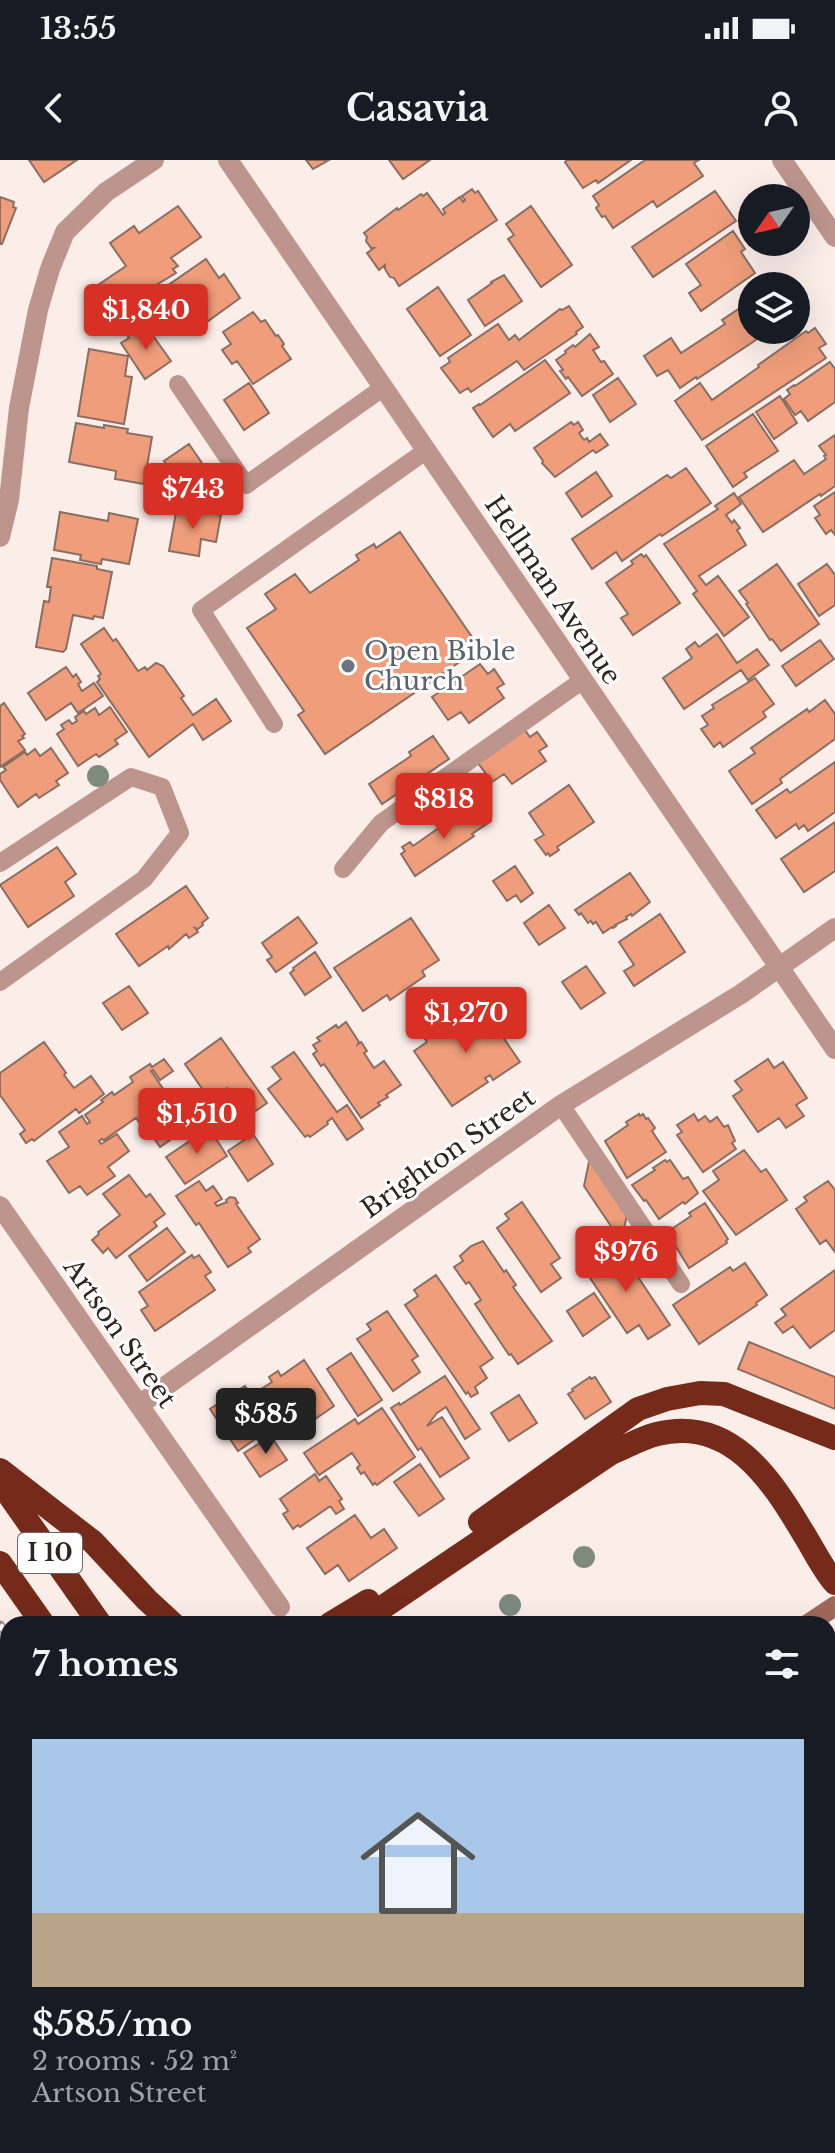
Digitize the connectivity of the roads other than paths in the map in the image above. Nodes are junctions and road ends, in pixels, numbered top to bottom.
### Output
1 (154, 160) edge
2 (228, 160) edge
3 (782, 160) edge
4 (835, 237) edge
5 (178, 384) dead end
6 (384, 387) junction
7 (427, 450) junction
8 (0, 537) edge
9 (583, 680) junction
10 (274, 724) dead end
11 (0, 863) edge
12 (343, 869) dead end
13 (835, 928) edge
14 (779, 968) junction
15 (0, 982) edge
16 (835, 1049) edge
17 (561, 1105) junction
18 (0, 1206) edge
19 (681, 1284) dead end
20 (139, 1405) junction
21 (835, 1438) edge
22 (0, 1470) edge
23 (0, 1482) edge
24 (0, 1563) edge
25 (835, 1583) edge
26 (280, 1607) dead end
27 (37, 1616) edge
28 (94, 1616) edge
29 (164, 1616) edge
30 (344, 1616) edge
31 (370, 1616) edge

1 - 8 street
2 - 6 street, Hellman Avenue
3 - 4 street
5 - 6 lane
6 - 7 street, Hellman Avenue
7 - 9 street, Hellman Avenue
7 - 10 lane
9 - 12 lane
9 - 14 street, Hellman Avenue
11 - 15 lane
13 - 14 street, Brighton Street
14 - 16 street, Hellman Avenue
14 - 17 street, Brighton Street
17 - 19 lane
17 - 20 street, Brighton Street
18 - 20 street, Artson Street
20 - 26 street, Artson Street
21 - 30 highway
22 - 29 highway
23 - 28 highway, I 10
24 - 27 highway
25 - 31 highway

